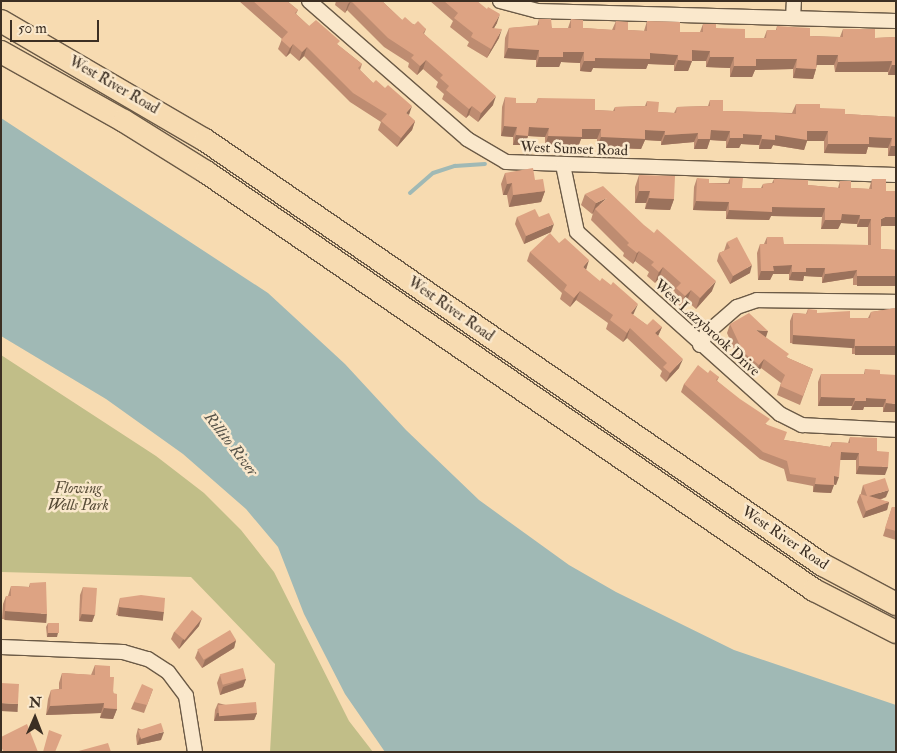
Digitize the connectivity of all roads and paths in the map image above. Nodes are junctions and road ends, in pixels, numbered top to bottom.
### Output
1 (309, 1) edge
2 (500, 1) edge
3 (794, 1) edge
4 (794, 18) junction
5 (896, 21) edge
6 (1, 22) edge
7 (1, 52) edge
8 (562, 165) junction
9 (896, 175) edge
10 (896, 302) edge
11 (500, 343) junction
12 (700, 345) junction
13 (484, 363) junction
14 (896, 430) edge
15 (896, 604) edge
16 (896, 632) edge
17 (1, 647) edge
18 (195, 752) edge

1 - 8 street, West Sunset Road
2 - 4 street
3 - 4 street
4 - 5 street
6 - 11 main road, West River Road
7 - 13 main road, West River Road
8 - 9 street, West Sunset Road
8 - 12 street, West Lazybrook Drive
10 - 12 street
11 - 13 main road
11 - 15 main road, West River Road
12 - 14 street, West Lazybrook Drive
13 - 16 main road, West River Road
17 - 18 street

